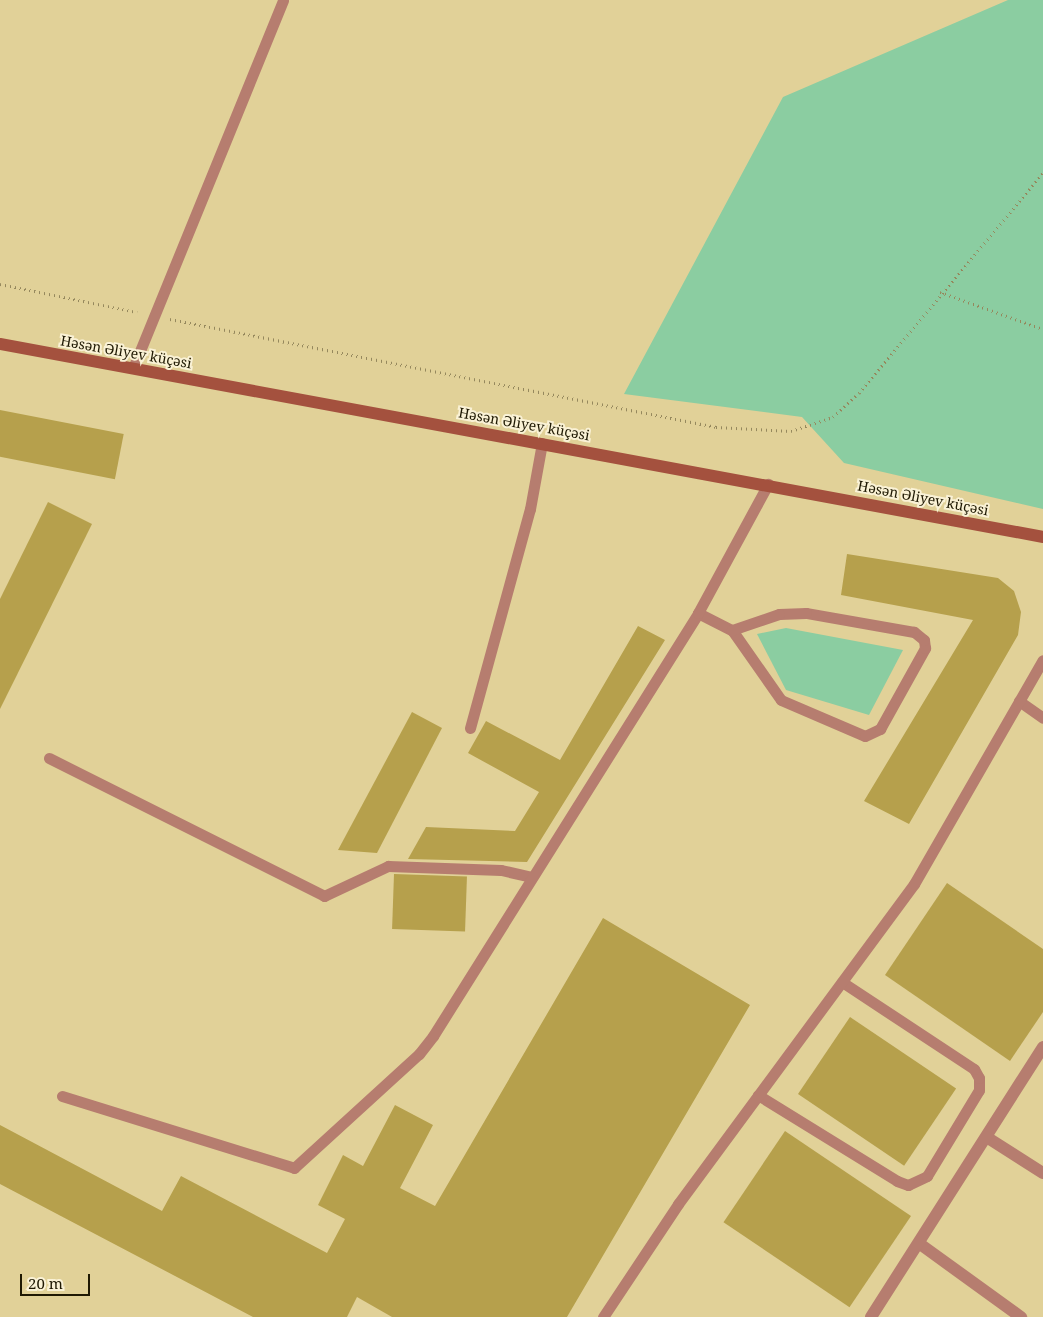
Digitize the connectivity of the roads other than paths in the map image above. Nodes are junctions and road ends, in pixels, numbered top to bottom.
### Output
1 (283, 0) edge
2 (0, 344) edge
3 (133, 368) junction
4 (542, 443) junction
5 (768, 484) junction
6 (1043, 537) edge
7 (698, 613) junction
8 (732, 630) junction
9 (1043, 660) edge
10 (1019, 701) junction
11 (1043, 718) edge
12 (470, 728) dead end
13 (49, 758) dead end
14 (531, 877) junction
15 (842, 982) junction
16 (1043, 1047) edge
17 (758, 1095) junction
18 (62, 1096) dead end
19 (988, 1138) junction
20 (1043, 1173) edge
21 (920, 1244) junction
22 (603, 1317) edge
23 (871, 1317) edge
24 (1021, 1317) edge

1 - 3 lane
2 - 3 main road, Həsən Əliyev küçəsi
3 - 4 main road, Həsən Əliyev küçəsi
4 - 5 main road, Həsən Əliyev küçəsi
4 - 12 lane
5 - 6 main road, Həsən Əliyev küçəsi
5 - 7 lane
7 - 8 lane
7 - 14 lane
8 - 8 lane
9 - 10 lane
10 - 11 lane
10 - 15 lane
13 - 14 lane
14 - 18 lane
15 - 17 lane
15 - 17 lane
16 - 19 street
17 - 22 lane
19 - 20 street
19 - 21 street
21 - 23 street
21 - 24 street

